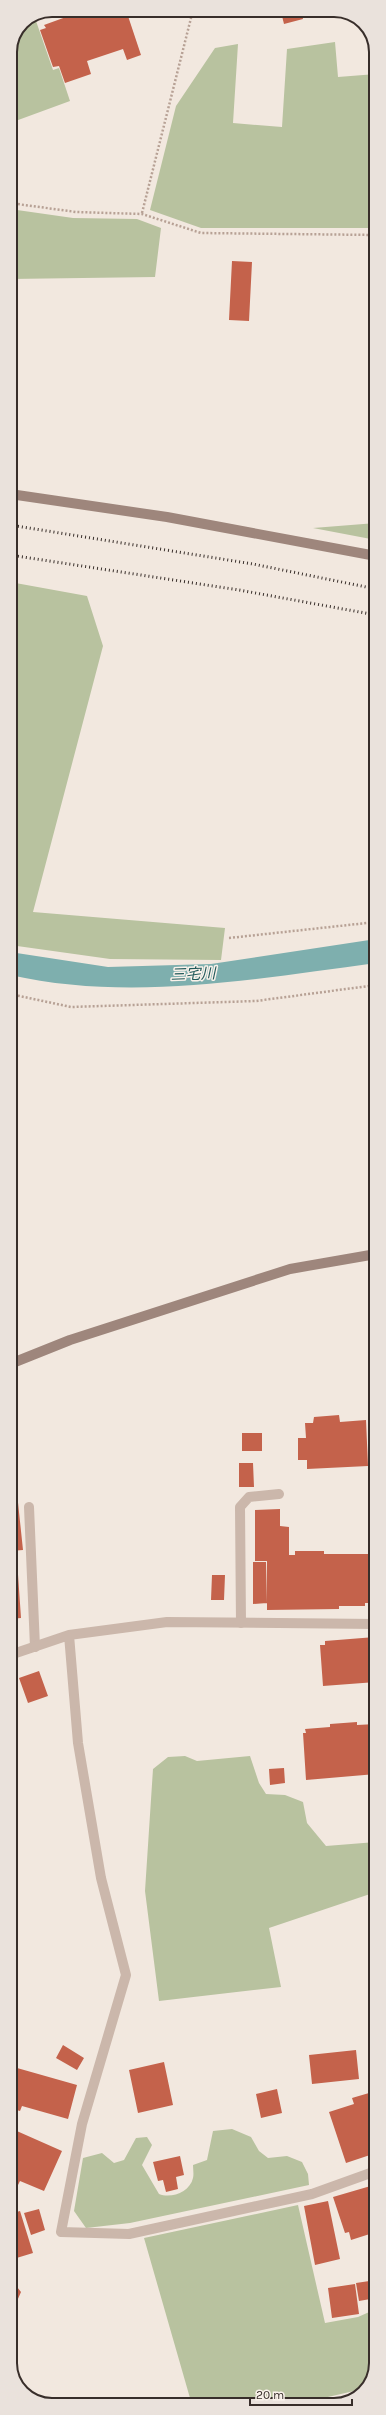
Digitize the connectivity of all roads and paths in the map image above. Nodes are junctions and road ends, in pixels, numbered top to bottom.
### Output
1 (191, 17) edge
2 (17, 204) edge
3 (142, 214) junction
4 (369, 235) edge
5 (17, 495) edge
6 (369, 555) edge
7 (369, 923) edge
8 (229, 938) dead end
9 (369, 986) edge
10 (17, 995) edge
11 (369, 1255) edge
12 (17, 1361) edge
13 (279, 1494) dead end
14 (29, 1507) dead end
15 (241, 1623) junction
16 (369, 1624) edge
17 (69, 1635) junction
18 (35, 1647) junction
19 (17, 1653) edge
20 (369, 2174) edge

1 - 3 path
2 - 3 path
3 - 4 path
5 - 6 street
7 - 8 path
9 - 10 path
11 - 12 street
13 - 15 street
14 - 18 street
15 - 16 street
15 - 17 street
17 - 18 street
17 - 20 street
18 - 19 street

